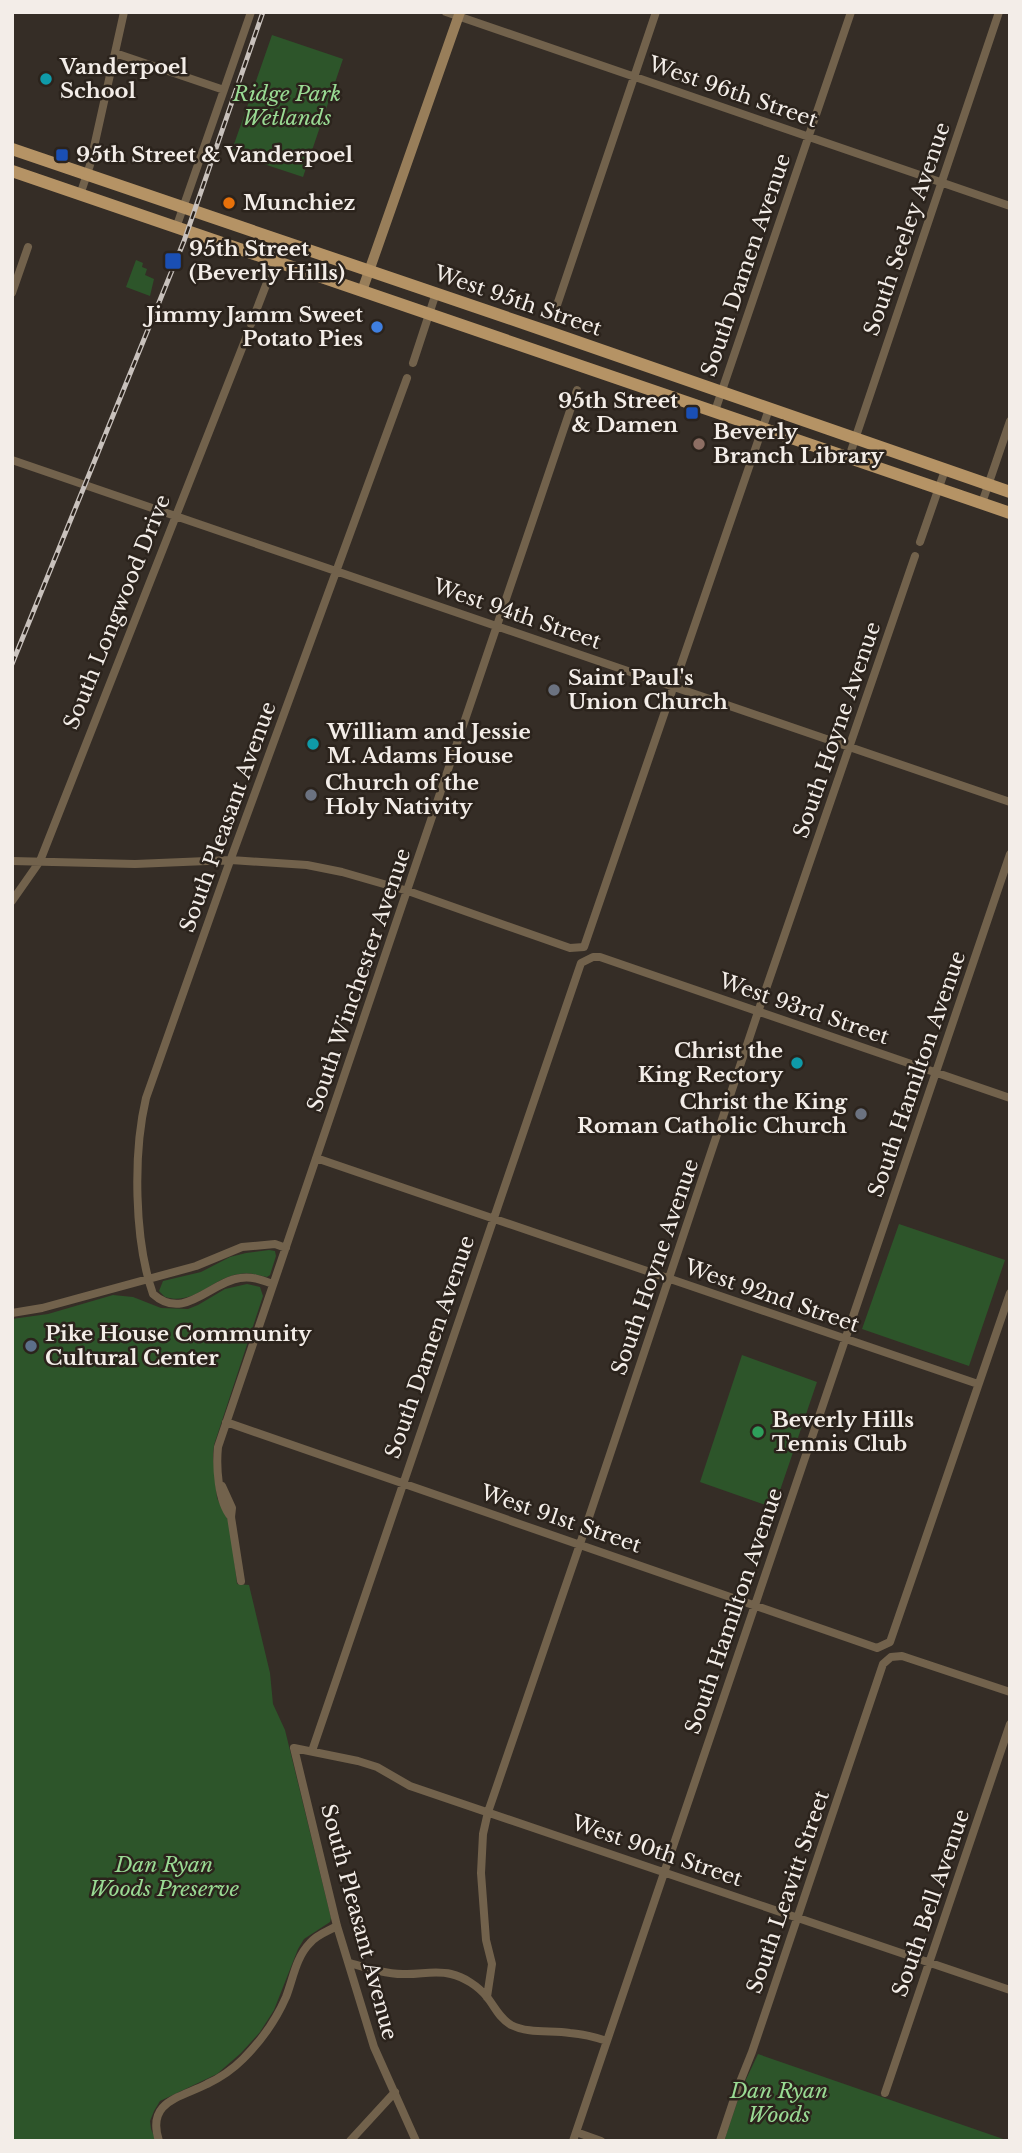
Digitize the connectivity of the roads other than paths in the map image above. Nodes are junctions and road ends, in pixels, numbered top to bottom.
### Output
1 (124, 12) edge
2 (251, 12) edge
3 (446, 12) edge
4 (656, 12) edge
5 (851, 12) edge
6 (999, 12) edge
7 (459, 14) edge
8 (115, 53) junction
9 (634, 77) junction
10 (224, 90) junction
11 (808, 137) junction
12 (12, 149) edge
13 (12, 171) edge
14 (88, 174) junction
15 (941, 182) junction
16 (80, 195) junction
17 (1010, 206) edge
18 (183, 208) junction
19 (176, 228) junction
20 (283, 242) junction
21 (28, 247) dead end
22 (275, 262) junction
23 (370, 271) junction
24 (362, 291) junction
25 (12, 293) edge
26 (436, 293) junction
27 (556, 308) dead end
28 (429, 314) junction
29 (251, 324) dead end
30 (248, 333) dead end
31 (412, 363) dead end
32 (407, 378) dead end
33 (577, 390) dead end
34 (721, 392) junction
35 (769, 409) junction
36 (715, 411) junction
37 (1010, 421) edge
38 (763, 427) junction
39 (856, 439) junction
40 (849, 457) junction
41 (12, 460) edge
42 (945, 470) junction
43 (988, 485) junction
44 (939, 488) junction
45 (1010, 492) edge
46 (982, 503) junction
47 (1010, 513) edge
48 (176, 516) junction
49 (920, 542) dead end
50 (915, 556) dead end
51 (337, 571) junction
52 (497, 626) junction
53 (674, 686) junction
54 (850, 747) junction
55 (1010, 802) edge
56 (1010, 855) edge
57 (231, 860) junction
58 (12, 861) edge
59 (40, 861) junction
60 (408, 891) junction
61 (12, 901) edge
62 (587, 959) joint
63 (758, 1012) junction
64 (936, 1072) junction
65 (1010, 1098) edge
66 (316, 1158) junction
67 (493, 1218) junction
68 (286, 1248) junction
69 (148, 1279) junction
70 (669, 1279) junction
71 (273, 1284) junction
72 (1010, 1293) edge
73 (12, 1313) edge
74 (845, 1339) junction
75 (978, 1384) junction
76 (226, 1422) junction
77 (402, 1483) junction
78 (580, 1544) junction
79 (241, 1581) dead end
80 (755, 1604) junction
81 (1010, 1692) edge
82 (1010, 1724) edge
83 (294, 1748) joint
84 (312, 1751) junction
85 (488, 1812) junction
86 (664, 1872) junction
87 (798, 1917) junction
88 (337, 1926) junction
89 (929, 1962) junction
90 (350, 1963) junction
91 (1010, 1990) edge
92 (487, 1997) junction
93 (607, 2041) junction
94 (395, 2092) junction
95 (885, 2093) dead end
96 (574, 2136) edge
97 (159, 2141) edge
98 (350, 2141) edge
99 (416, 2141) edge
100 (601, 2141) edge
101 (720, 2141) edge

1 - 8 street
2 - 10 street
3 - 7 street, West 96th Street
4 - 9 street
5 - 11 street, South Damen Avenue
6 - 15 street, South Seeley Avenue
7 - 9 street, West 96th Street
7 - 23 street
8 - 10 street
8 - 14 street
9 - 11 street, West 96th Street
9 - 27 street
10 - 18 street
11 - 15 street, West 96th Street
11 - 34 street, South Damen Avenue
12 - 14 main road, West 95th Street
13 - 16 main road, West 95th Street
14 - 16 street
14 - 18 main road, West 95th Street
15 - 17 street, West 96th Street
15 - 39 street, South Seeley Avenue
16 - 19 main road, West 95th Street
18 - 19 street
18 - 20 main road, West 95th Street
19 - 22 main road, West 95th Street
20 - 22 street
20 - 23 main road, West 95th Street
21 - 25 street
22 - 24 main road, West 95th Street
22 - 29 street
23 - 24 street
23 - 26 main road, West 95th Street
24 - 28 main road, West 95th Street
26 - 28 street
26 - 34 main road, West 95th Street
28 - 31 street
28 - 36 main road, West 95th Street
30 - 48 street, South Longwood Drive
32 - 51 street, South Pleasant Avenue
33 - 52 street, South Winchester Avenue
34 - 35 main road, West 95th Street
34 - 36 street, South Damen Avenue
35 - 38 street
35 - 39 main road, West 95th Street
36 - 38 main road, West 95th Street
37 - 43 street
38 - 40 main road, West 95th Street
38 - 53 street
39 - 40 street, South Seeley Avenue
39 - 42 main road, West 95th Street
40 - 44 main road, West 95th Street
41 - 48 street, West 94th Street
42 - 43 main road, West 95th Street
42 - 44 street
43 - 45 main road, West 95th Street
43 - 46 street
44 - 46 main road, West 95th Street
44 - 49 street
46 - 47 main road, West 95th Street
48 - 51 street, West 94th Street
48 - 59 street, South Longwood Drive
50 - 54 street, South Hoyne Avenue
51 - 52 street, West 94th Street
51 - 57 street, South Pleasant Avenue
52 - 53 street, West 94th Street
52 - 60 street, South Winchester Avenue
53 - 54 street, West 94th Street
53 - 60 street
54 - 55 street, West 94th Street
54 - 63 street, South Hoyne Avenue
56 - 64 street, South Hamilton Avenue
57 - 59 street
57 - 60 street
57 - 69 street, South Pleasant Avenue
58 - 59 street
59 - 61 street, South Longwood Drive
60 - 66 street, South Winchester Avenue
62 - 63 street, West 93rd Street
62 - 67 street, South Damen Avenue
63 - 64 street, West 93rd Street
63 - 70 street, South Hoyne Avenue
64 - 65 street, West 93rd Street
64 - 74 street, South Hamilton Avenue
66 - 67 street, West 92nd Street
66 - 68 street, South Winchester Avenue
67 - 70 street, West 92nd Street
67 - 77 street, South Damen Avenue
68 - 69 street
68 - 71 street, South Winchester Avenue
69 - 71 street
69 - 73 street
70 - 74 street, West 92nd Street
70 - 78 street, South Hoyne Avenue
71 - 76 street, South Winchester Avenue
72 - 75 street
74 - 75 street, West 92nd Street
74 - 80 street, South Hamilton Avenue
75 - 80 street, West 91st Street
76 - 77 street, West 91st Street
76 - 79 street
77 - 78 street, West 91st Street
77 - 84 street, South Damen Avenue
78 - 80 street, West 91st Street
78 - 85 street, South Hoyne Avenue
80 - 86 street, South Hamilton Avenue
81 - 87 street, South Leavitt Street
82 - 89 street, South Bell Avenue
83 - 84 street, West 90th Street
83 - 88 street, South Pleasant Avenue
84 - 85 street, West 90th Street
85 - 86 street, West 90th Street
85 - 92 street, South Hoyne Avenue
86 - 87 street, West 90th Street
86 - 93 street, South Hamilton Avenue
87 - 89 street, West 90th Street
87 - 101 street, South Leavitt Street
88 - 90 street, South Pleasant Avenue
88 - 97 street
89 - 91 street, West 90th Street
89 - 95 street, South Bell Avenue
90 - 92 street
90 - 94 street, South Pleasant Avenue
92 - 93 street
93 - 96 street, South Hamilton Avenue
94 - 98 street
94 - 99 street, South Pleasant Avenue
96 - 100 street

